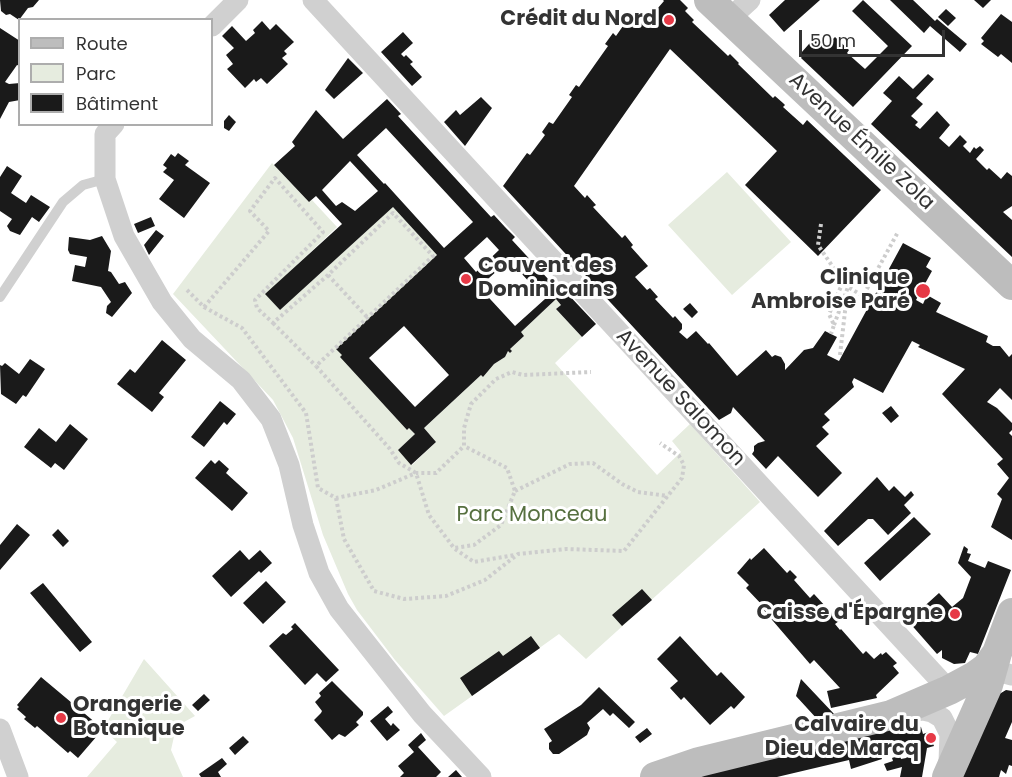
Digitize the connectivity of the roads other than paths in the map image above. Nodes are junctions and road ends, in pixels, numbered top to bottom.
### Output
1 (238, 0) edge
2 (313, 0) edge
3 (730, 6) edge
4 (213, 25) edge
5 (112, 126) edge
6 (105, 179) junction
7 (1012, 285) edge
8 (0, 297) edge
9 (1012, 613) edge
10 (997, 667) edge
11 (949, 690) junction
12 (891, 715) junction
13 (0, 729) edge
14 (947, 776) edge
15 (18, 777) edge
16 (481, 777) edge
17 (655, 777) edge

1 - 4 street
2 - 11 street, Avenue Salomon
3 - 7 street, Avenue Émile Zola
5 - 6 street
6 - 8 lane
6 - 16 street
9 - 10 street
10 - 11 street
10 - 14 street
11 - 12 street
12 - 14 street
12 - 17 street
13 - 15 street

